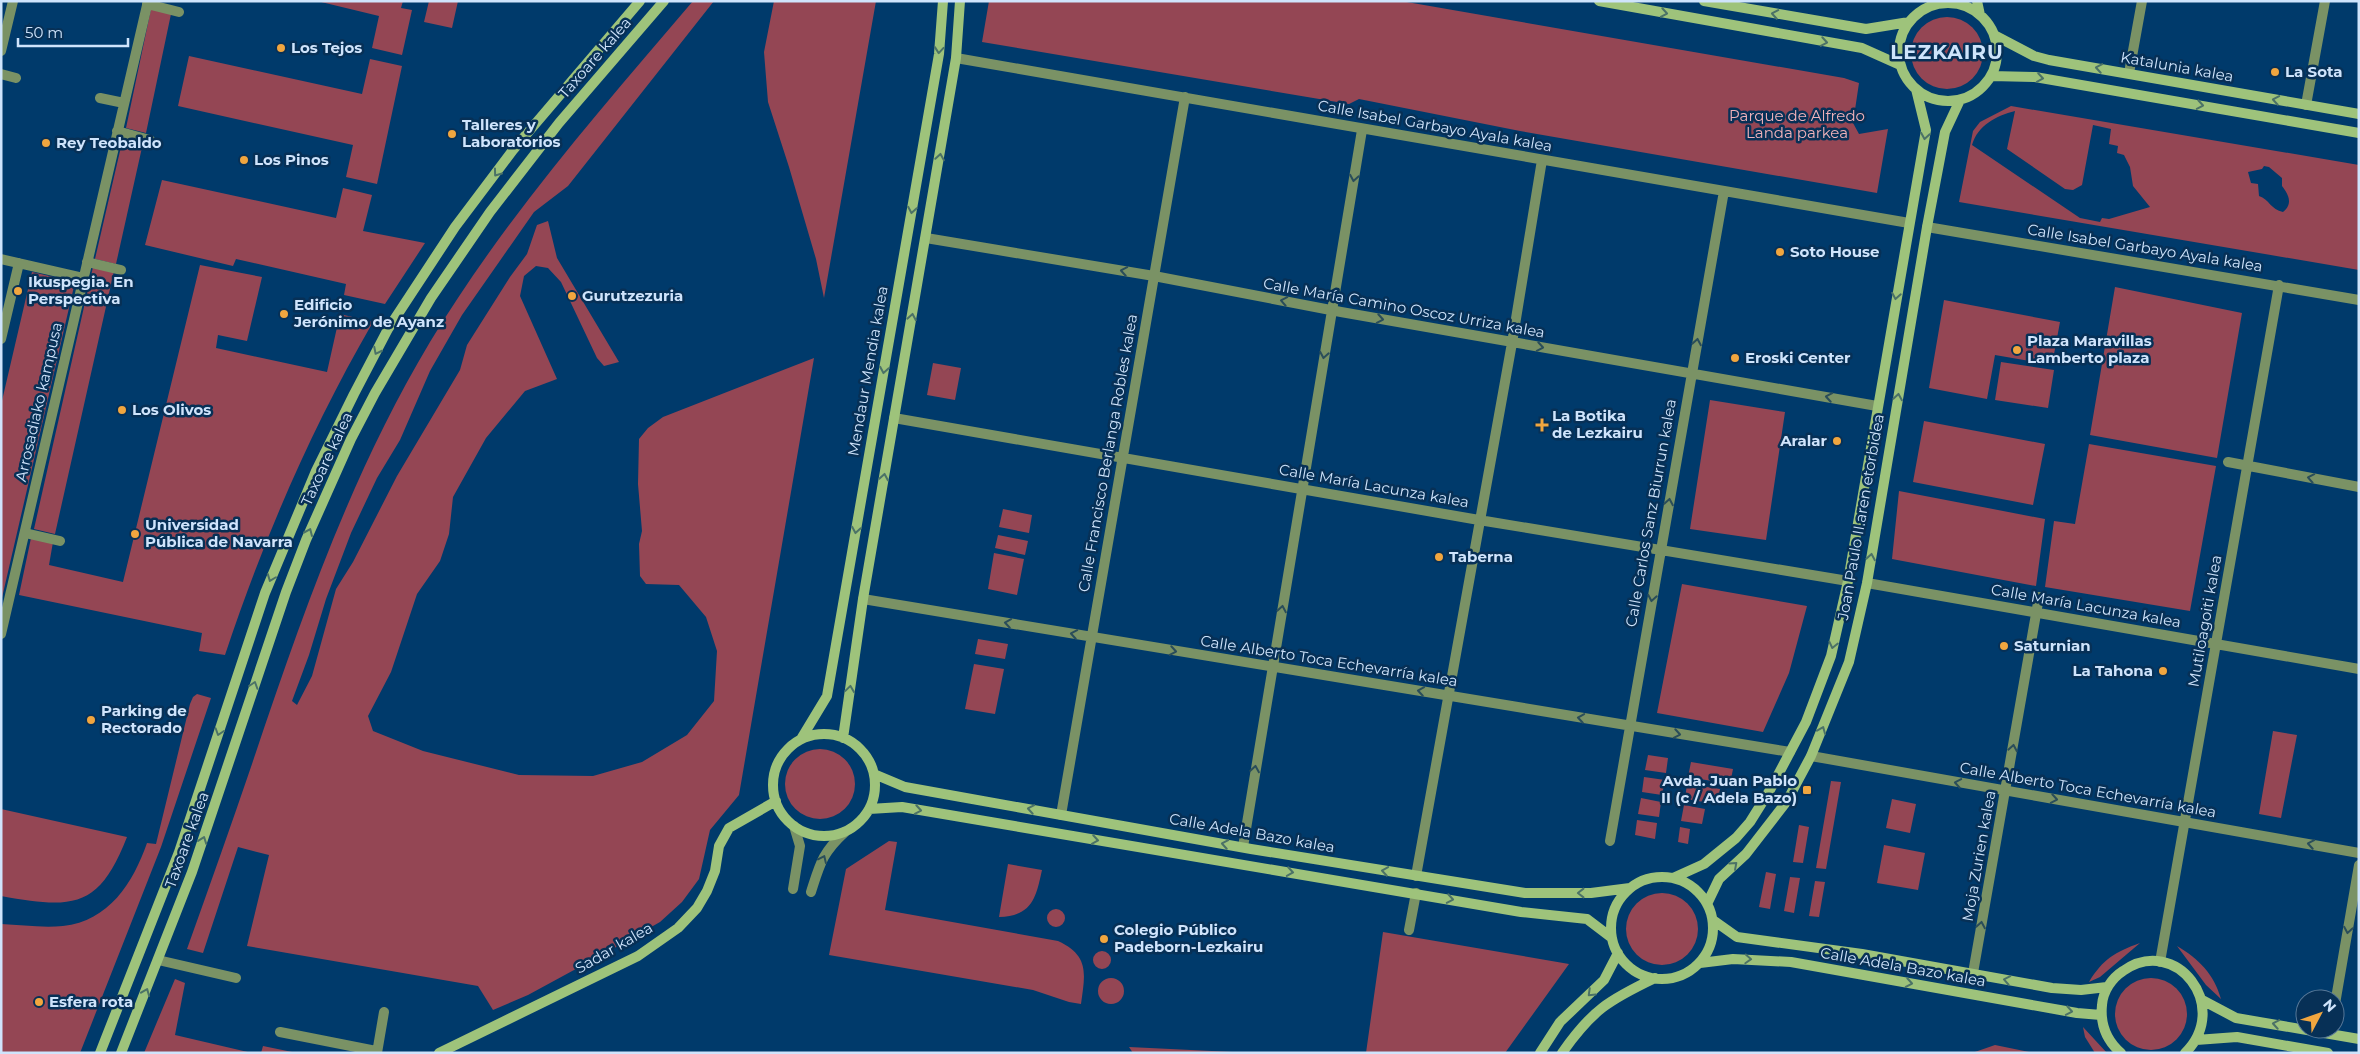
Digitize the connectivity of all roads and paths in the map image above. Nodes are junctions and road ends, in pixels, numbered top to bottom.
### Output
1 (13, 1) edge
2 (640, 1) edge
3 (664, 1) edge
4 (942, 1) edge
5 (960, 1) edge
6 (1599, 1) edge
7 (1704, 1) edge
8 (1977, 1) edge
9 (2142, 1) edge
10 (2325, 1) edge
11 (147, 3) edge
12 (1934, 3) edge
13 (180, 12) dead end
14 (1980, 15) junction
15 (1909, 22) junction
16 (1994, 35) junction
17 (1, 51) edge
18 (956, 58) junction
19 (1900, 64) junction
20 (2129, 73) junction
21 (1, 74) edge
22 (1991, 76) junction
23 (16, 78) dead end
24 (1916, 89) junction
25 (1185, 97) junction
26 (100, 98) dead end
27 (1960, 100) junction
28 (124, 103) junction
29 (2306, 105) junction
30 (2359, 114) edge
31 (1362, 130) junction
32 (117, 131) junction
33 (2359, 133) edge
34 (150, 140) dead end
35 (1542, 160) junction
36 (1724, 191) junction
37 (1909, 223) junction
38 (1927, 227) junction
39 (926, 238) junction
40 (1, 259) edge
41 (87, 262) junction
42 (19, 263) junction
43 (121, 270) dead end
44 (1154, 276) junction
45 (84, 278) junction
46 (2279, 285) junction
47 (2359, 300) edge
48 (1332, 310) junction
49 (1, 339) edge
50 (1512, 343) junction
51 (1691, 373) junction
52 (1877, 406) junction
53 (894, 418) junction
54 (1122, 456) junction
55 (2228, 462) dead end
56 (2246, 466) junction
57 (2359, 487) edge
58 (1302, 488) junction
59 (1479, 520) junction
60 (25, 533) junction
61 (60, 541) dead end
62 (1660, 550) junction
63 (1848, 581) junction
64 (1867, 583) junction
65 (2039, 597) dead end
66 (863, 599) junction
67 (2036, 612) junction
68 (1, 634) edge
69 (1092, 637) junction
70 (2216, 644) junction
71 (1272, 667) junction
72 (2359, 669) edge
73 (1448, 696) junction
74 (1629, 726) junction
75 (843, 738) junction
76 (801, 739) junction
77 (1790, 752) junction
78 (1811, 756) junction
79 (874, 774) junction
80 (2006, 791) junction
81 (776, 801) junction
82 (869, 809) junction
83 (1061, 815) junction
84 (2185, 822) junction
85 (794, 826) junction
86 (845, 832) junction
87 (1610, 841) dead end
88 (1243, 847) junction
89 (2359, 853) edge
90 (2359, 865) edge
91 (1416, 876) junction
92 (1673, 878) junction
93 (1630, 888) junction
94 (793, 889) dead end
95 (811, 892) dead end
96 (1416, 893) junction
97 (1707, 904) junction
98 (1712, 920) junction
99 (1409, 930) dead end
100 (1612, 938) junction
101 (1618, 953) junction
102 (158, 960) junction
103 (1700, 962) junction
104 (2160, 962) junction
105 (1973, 974) junction
106 (236, 978) dead end
107 (1655, 978) junction
108 (2107, 987) junction
109 (2338, 989) edge
110 (2202, 1000) junction
111 (384, 1012) dead end
112 (2101, 1015) junction
113 (2295, 1026) edge
114 (280, 1032) dead end
115 (2345, 1035) edge
116 (2359, 1039) edge
117 (2196, 1040) junction
118 (377, 1052) edge
119 (100, 1053) edge
120 (121, 1053) edge
121 (439, 1053) edge
122 (1540, 1053) edge
123 (1562, 1053) edge
124 (2120, 1053) edge
125 (2185, 1053) edge
126 (2328, 1053) edge

1 - 17 street
2 -> 119 street, Taxoare kalea
102 -> 3 street, Taxoare kalea
4 -> 76 street, Mendaur Mendia kalea
5 - 18 street
6 -> 19 street
15 -> 7 street
8 - 14 street
9 - 20 street
10 - 29 street
11 - 13 street, Arrosadiako kampusa
11 - 28 street, Arrosadiako kampusa
12 - 14 street
12 - 15 street
14 - 16 street
15 - 19 street
20 -> 16 street, Katalunia kalea
16 - 22 street
18 - 25 street, Calle Isabel Garbayo Ayala kalea
39 -> 18 street
19 - 24 street
29 -> 20 street, Katalunia kalea
21 - 23 street
22 - 27 street
22 -> 33 street
24 - 27 street
24 -> 37 street, Joan Paulo II.aren etorbidea
25 - 31 street, Calle Isabel Garbayo Ayala kalea
25 - 44 street, Calle Francisco Berlanga Robles kalea
26 - 28 street
27 - 38 street, Joan Paulo II.aren etorbidea
28 - 32 street, Arrosadiako kampusa
29 - 30 street, Katalunia kalea
31 - 35 street, Calle Isabel Garbayo Ayala kalea
31 -> 48 street
32 - 34 street
32 - 41 street, Arrosadiako kampusa
35 - 36 street, Calle Isabel Garbayo Ayala kalea
35 - 50 street
36 - 37 street, Calle Isabel Garbayo Ayala kalea
51 -> 36 street, Calle Carlos Sanz Biurrun kalea
37 -> 52 street, Joan Paulo II.aren etorbidea
38 - 46 street, Calle Isabel Garbayo Ayala kalea
64 -> 38 street, Joan Paulo II.aren etorbidea
44 -> 39 street, Calle María Camino Oscoz Urriza kalea
53 -> 39 street
40 - 42 street
41 - 43 street
41 - 45 street, Arrosadiako kampusa
42 - 45 street
42 - 49 street
48 -> 44 street, Calle María Camino Oscoz Urriza kalea
44 - 54 street, Calle Francisco Berlanga Robles kalea
45 - 60 street, Arrosadiako kampusa
46 - 47 street, Calle Isabel Garbayo Ayala kalea
46 - 56 street, Mutiloagoiti kalea
48 -> 50 street, Calle María Camino Oscoz Urriza kalea
48 -> 58 street
50 -> 51 street, Calle María Camino Oscoz Urriza kalea
50 - 59 street
52 -> 51 street, Calle María Camino Oscoz Urriza kalea
62 -> 51 street, Calle Carlos Sanz Biurrun kalea
52 - 63 street, Joan Paulo II.aren etorbidea
53 - 54 street, Calle María Lacunza kalea
66 -> 53 street
54 - 58 street, Calle María Lacunza kalea
54 - 69 street, Calle Francisco Berlanga Robles kalea
55 - 56 street
57 -> 56 street
56 - 70 street, Mutiloagoiti kalea
58 - 59 street, Calle María Lacunza kalea
71 -> 58 street
59 - 62 street, Calle María Lacunza kalea
59 - 73 street
60 - 61 street
60 - 68 street, Arrosadiako kampusa
62 - 63 street, Calle María Lacunza kalea
62 -> 74 street, Calle Carlos Sanz Biurrun kalea
63 -> 77 street, Joan Paulo II.aren etorbidea
64 - 67 street, Calle María Lacunza kalea
78 -> 64 street, Joan Paulo II.aren etorbidea
65 - 67 street, Moja Zurien kalea
69 -> 66 street, Calle Alberto Toca Echevarría kalea
75 -> 66 street
67 - 70 street, Calle María Lacunza kalea
80 -> 67 street, Moja Zurien kalea
69 -> 71 street, Calle Alberto Toca Echevarría kalea
69 - 83 street, Calle Francisco Berlanga Robles kalea
70 - 72 street, Calle María Lacunza kalea
70 - 84 street, Mutiloagoiti kalea
73 -> 71 street, Calle Alberto Toca Echevarría kalea
88 -> 71 street
74 -> 73 street, Calle Alberto Toca Echevarría kalea
73 - 91 street
74 -> 77 street, Calle Alberto Toca Echevarría kalea
74 - 87 street, Calle Carlos Sanz Biurrun kalea
75 - 76 street
75 - 79 street
76 - 81 street
77 - 92 street, Joan Paulo II.aren etorbidea
80 -> 78 street, Calle Alberto Toca Echevarría kalea
97 -> 78 street, Joan Paulo II.aren etorbidea
79 - 82 street
83 -> 79 street, Calle Adela Bazo kalea
80 -> 84 street, Calle Alberto Toca Echevarría kalea
105 -> 80 street, Moja Zurien kalea
81 - 85 street
81 - 121 street, Sadar kalea
82 - 86 street
82 -> 96 street
88 -> 83 street, Calle Adela Bazo kalea
89 -> 84 street, Calle Alberto Toca Echevarría kalea
84 - 104 street, Mutiloagoiti kalea
85 - 86 street
85 - 94 street
95 -> 86 street
91 -> 88 street, Calle Adela Bazo kalea
90 -> 109 street
93 -> 91 street, Calle Adela Bazo kalea
92 - 93 street
92 - 97 street
93 - 100 street
96 - 99 street
96 -> 100 street
97 - 98 street
98 - 103 street
98 - 105 street, Calle Adela Bazo kalea
100 - 101 street
101 - 107 street
101 -> 122 street
102 - 106 street
120 -> 102 street, Taxoare kalea
103 - 107 street
103 -> 112 street, Calle Adela Bazo kalea
104 - 108 street
104 - 110 street
108 -> 105 street, Calle Adela Bazo kalea
107 - 123 street
108 - 112 street
113 -> 110 street
110 - 117 street
111 - 118 street
112 - 124 street
114 - 118 street
115 - 116 street
117 - 125 street
117 - 126 street

